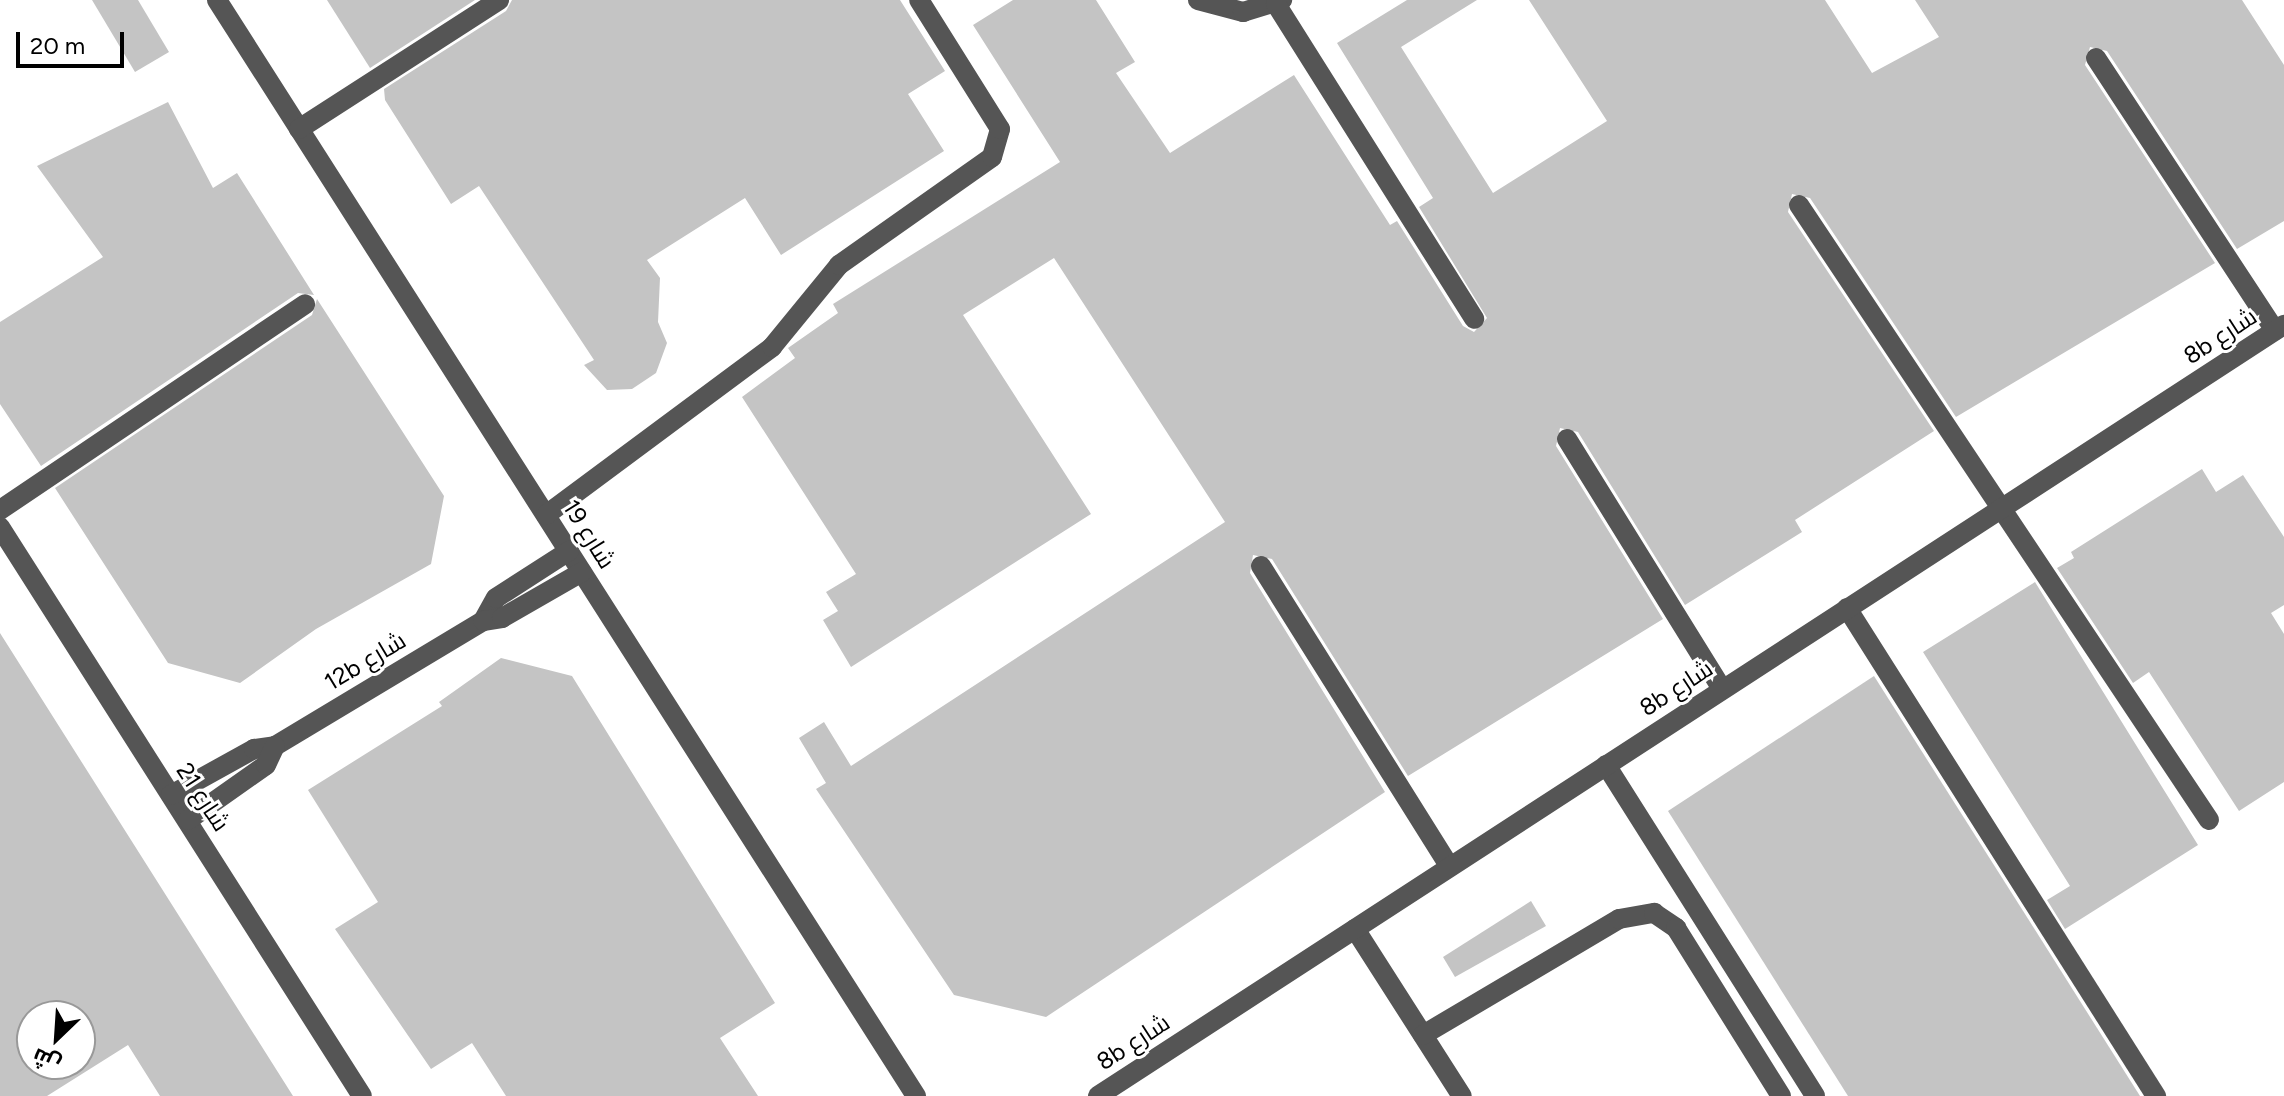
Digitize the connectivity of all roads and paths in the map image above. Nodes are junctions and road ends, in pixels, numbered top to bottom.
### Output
1 (217, 0) edge
2 (499, 0) edge
3 (919, 0) edge
4 (1198, 0) edge
5 (1279, 2) edge
6 (2096, 58) dead end
7 (299, 129) junction
8 (1799, 205) dead end
9 (305, 304) dead end
10 (1474, 319) dead end
11 (2280, 328) edge
12 (1567, 439) dead end
13 (2001, 508) junction
14 (0, 510) edge
15 (546, 515) junction
16 (3, 539) edge
17 (569, 551) junction
18 (1261, 566) dead end
19 (582, 572) junction
20 (1847, 608) junction
21 (483, 621) junction
22 (1722, 689) junction
23 (275, 746) junction
24 (1606, 765) junction
25 (171, 795) junction
26 (188, 820) junction
27 (2209, 820) dead end
28 (1450, 867) junction
29 (1355, 929) junction
30 (1423, 1035) junction
31 (362, 1096) edge
32 (916, 1096) edge
33 (1098, 1096) edge
34 (1462, 1096) edge
35 (1781, 1096) edge
36 (1815, 1096) edge
37 (2156, 1096) edge

1 - 7 street, شارع 19
2 - 7 street
3 - 15 street
4 - 5 street
5 - 10 street
6 - 11 street
7 - 15 street, شارع 19
8 - 13 street
9 - 14 street
11 - 13 street, 8b شارع
12 - 22 street
13 - 20 street, 8b شارع
13 - 27 street
15 - 17 street, شارع 19
16 - 25 street, شارع 21
17 - 19 street, شارع 19
17 - 21 street, 12b شارع
18 - 28 street
19 - 21 street, 12b شارع
19 - 32 street, شارع 19
20 - 22 street, 8b شارع
20 - 37 street
21 - 23 street, 12b شارع
22 - 24 street, 8b شارع
23 - 25 street, 12b شارع
23 - 26 street, 12b شارع
24 - 28 street, 8b شارع
24 - 36 street
25 - 26 street, شارع 21
26 - 31 street, شارع 21
28 - 29 street, 8b شارع
29 - 30 street
29 - 33 street, 8b شارع
30 - 34 street
30 - 35 street

